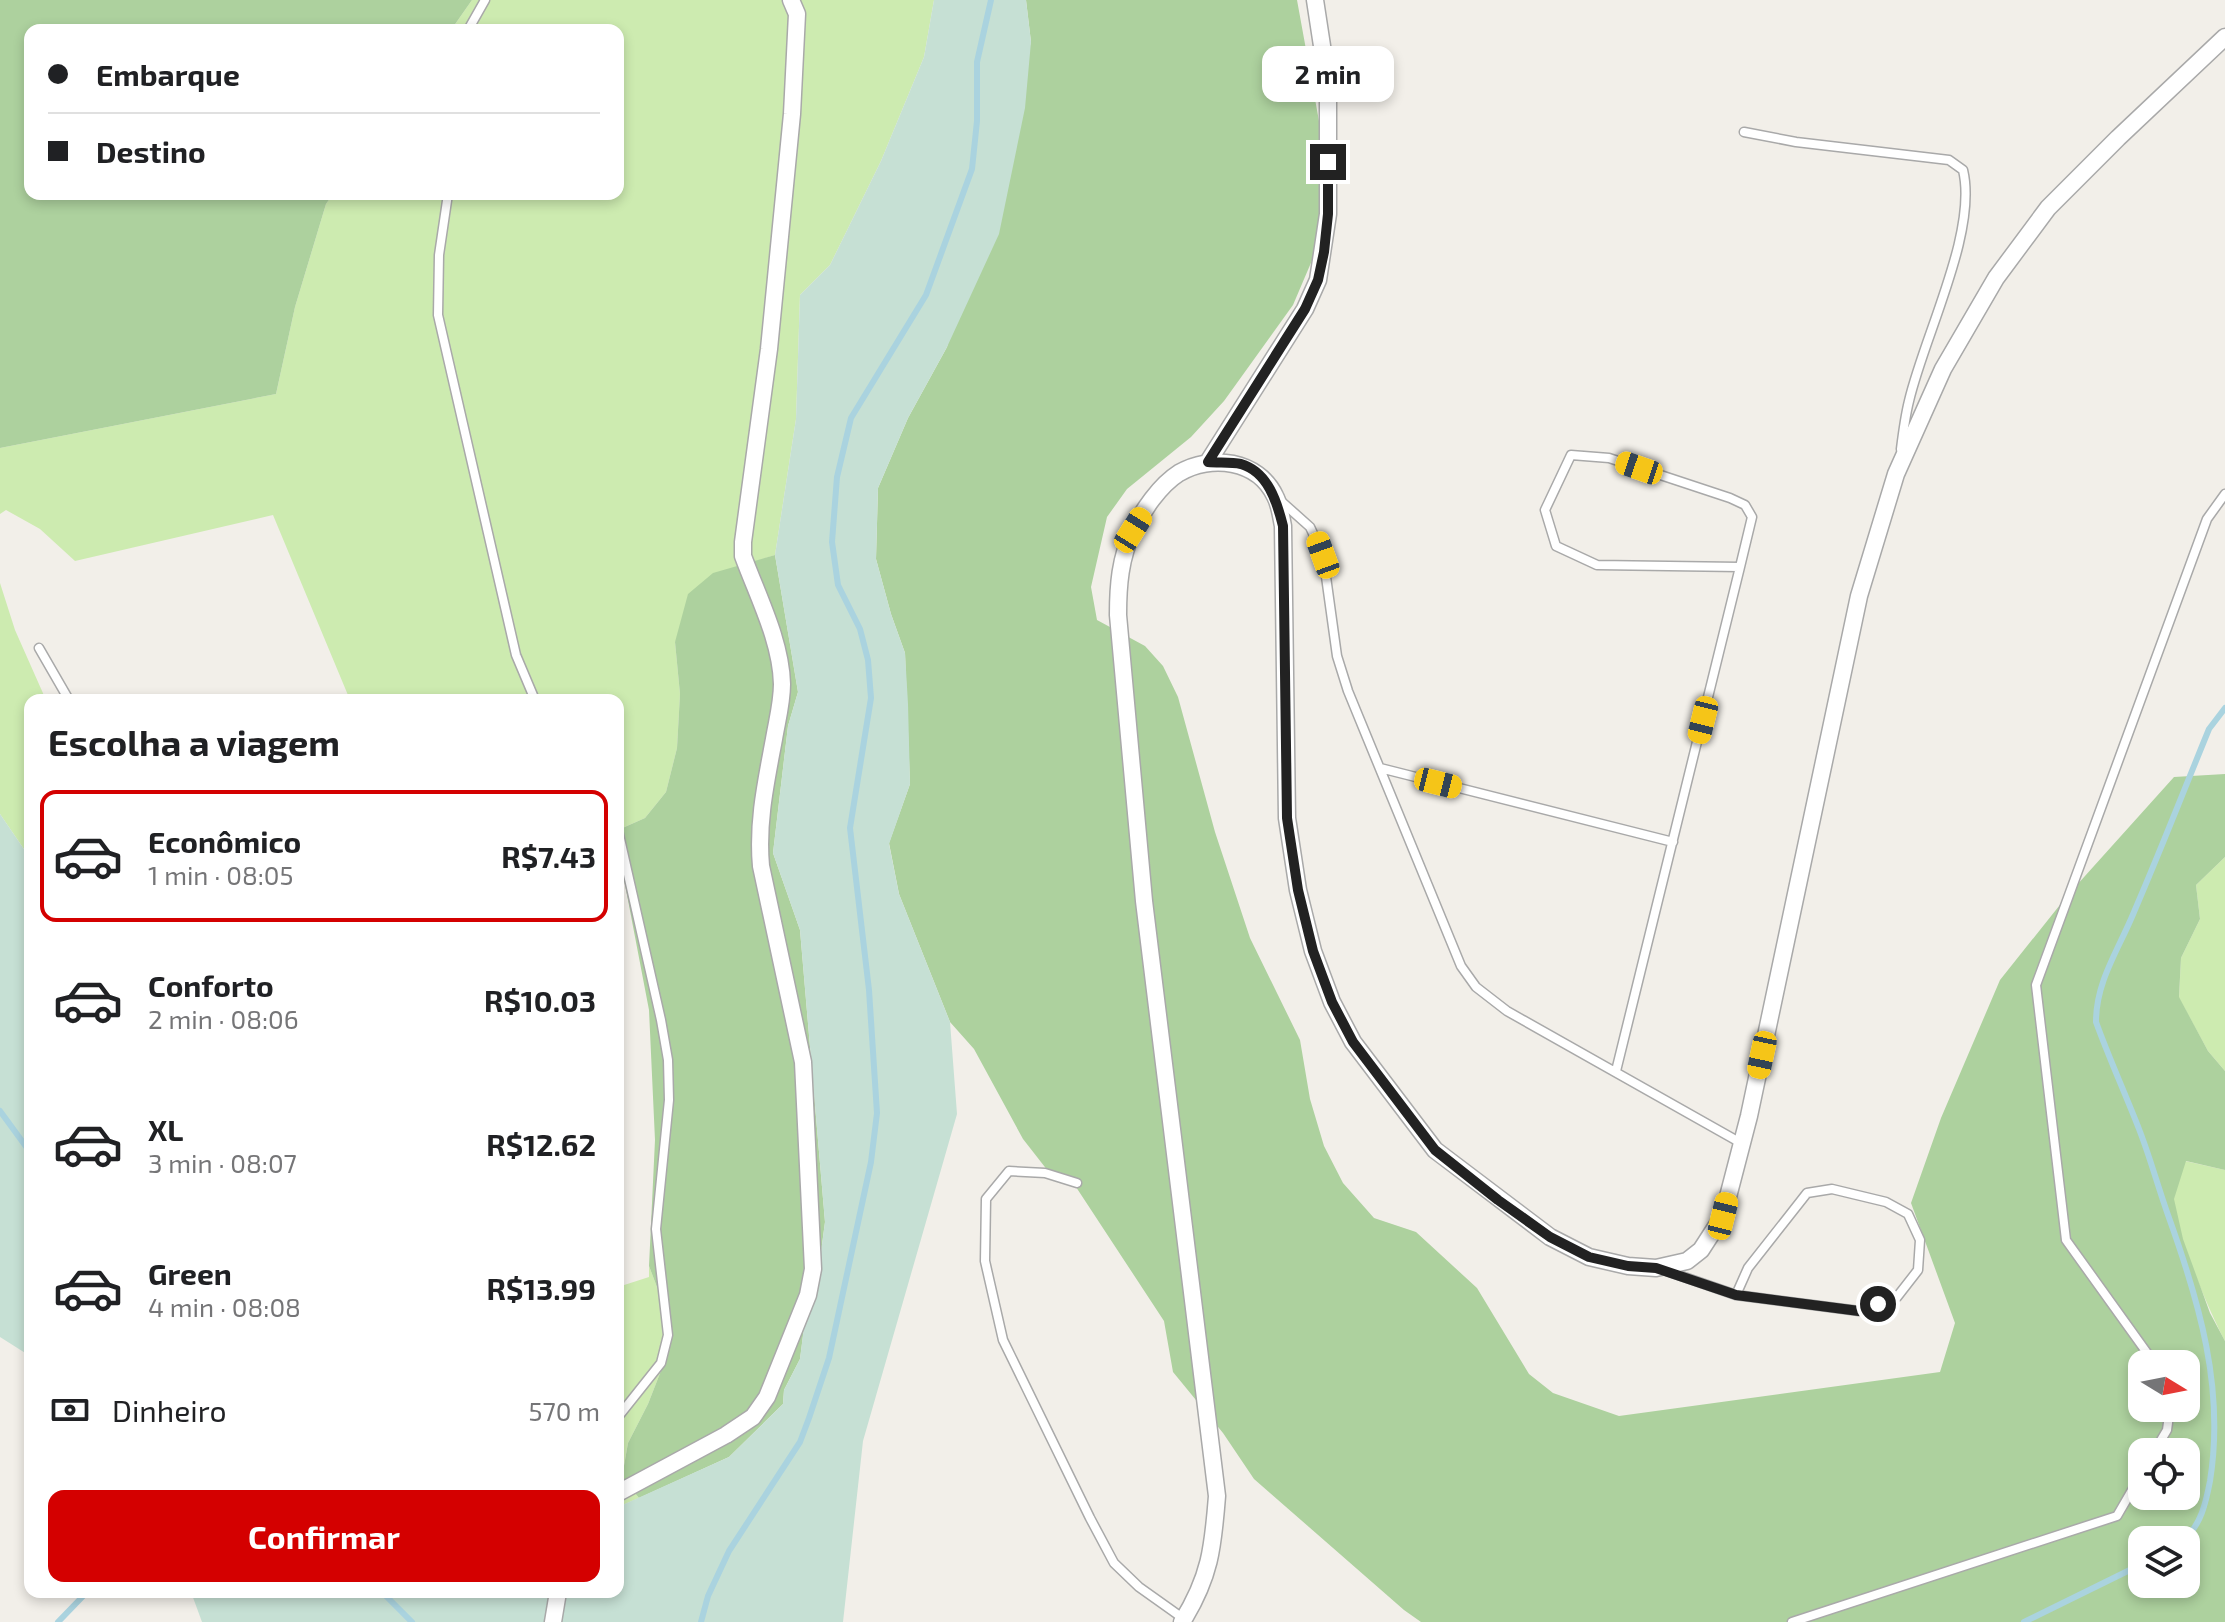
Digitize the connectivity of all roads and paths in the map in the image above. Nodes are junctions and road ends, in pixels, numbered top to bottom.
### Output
1 (485, 0) edge
2 (808, 0) edge
3 (1315, 0) edge
4 (794, 7) edge
5 (471, 24) edge
6 (2225, 37) edge
7 (1744, 132) dead end
8 (447, 200) edge
9 (1208, 462) junction
10 (1896, 474) junction
11 (2225, 494) edge
12 (1276, 497) junction
13 (1740, 567) junction
14 (39, 648) dead end
15 (66, 694) edge
16 (532, 694) edge
17 (1380, 768) junction
18 (1673, 842) junction
19 (624, 857) edge
20 (1616, 1071) junction
21 (1742, 1143) junction
22 (1077, 1183) dead end
23 (1656, 1268) junction
24 (1736, 1295) junction
25 (2145, 1350) edge
26 (624, 1409) edge
27 (624, 1490) edge
28 (2128, 1497) edge
29 (557, 1598) edge
30 (1184, 1621) edge
31 (553, 1622) edge
32 (1792, 1622) edge

1 - 5 lane
2 - 4 street
3 - 9 street
4 - 27 street
6 - 10 street
7 - 10 lane
8 - 16 lane
9 - 12 street
9 - 30 street
10 - 21 street
11 - 25 lane
12 - 17 lane
12 - 23 street
13 - 13 lane
13 - 18 lane
14 - 15 lane
17 - 18 lane
17 - 20 lane
18 - 20 lane
19 - 26 lane
20 - 21 lane
21 - 23 street
22 - 30 lane
23 - 24 lane
24 - 24 lane
28 - 32 lane
29 - 31 street

